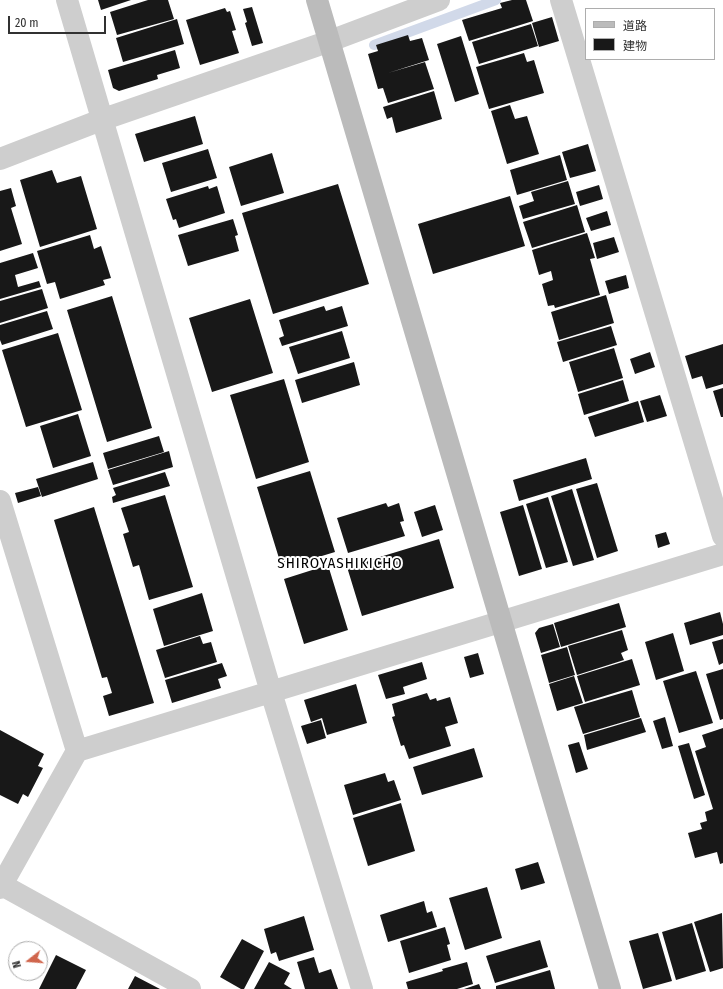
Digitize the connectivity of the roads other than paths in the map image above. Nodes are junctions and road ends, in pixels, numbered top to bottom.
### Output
1 (67, 0) edge
2 (317, 0) edge
3 (440, 0) edge
4 (561, 0) edge
5 (330, 41) junction
6 (101, 120) junction
7 (0, 159) edge
8 (0, 501) edge
9 (723, 536) edge
10 (723, 554) edge
11 (502, 621) junction
12 (271, 692) junction
13 (77, 751) junction
14 (1, 886) edge
15 (190, 989) edge
16 (362, 989) edge
17 (610, 989) edge

1 - 6 street
2 - 5 street
3 - 5 street
4 - 9 street
5 - 6 street
5 - 11 street
6 - 7 street
6 - 12 street
8 - 13 street
10 - 11 street
11 - 12 street
11 - 17 street
12 - 13 street
12 - 16 street
13 - 14 street
14 - 15 street

